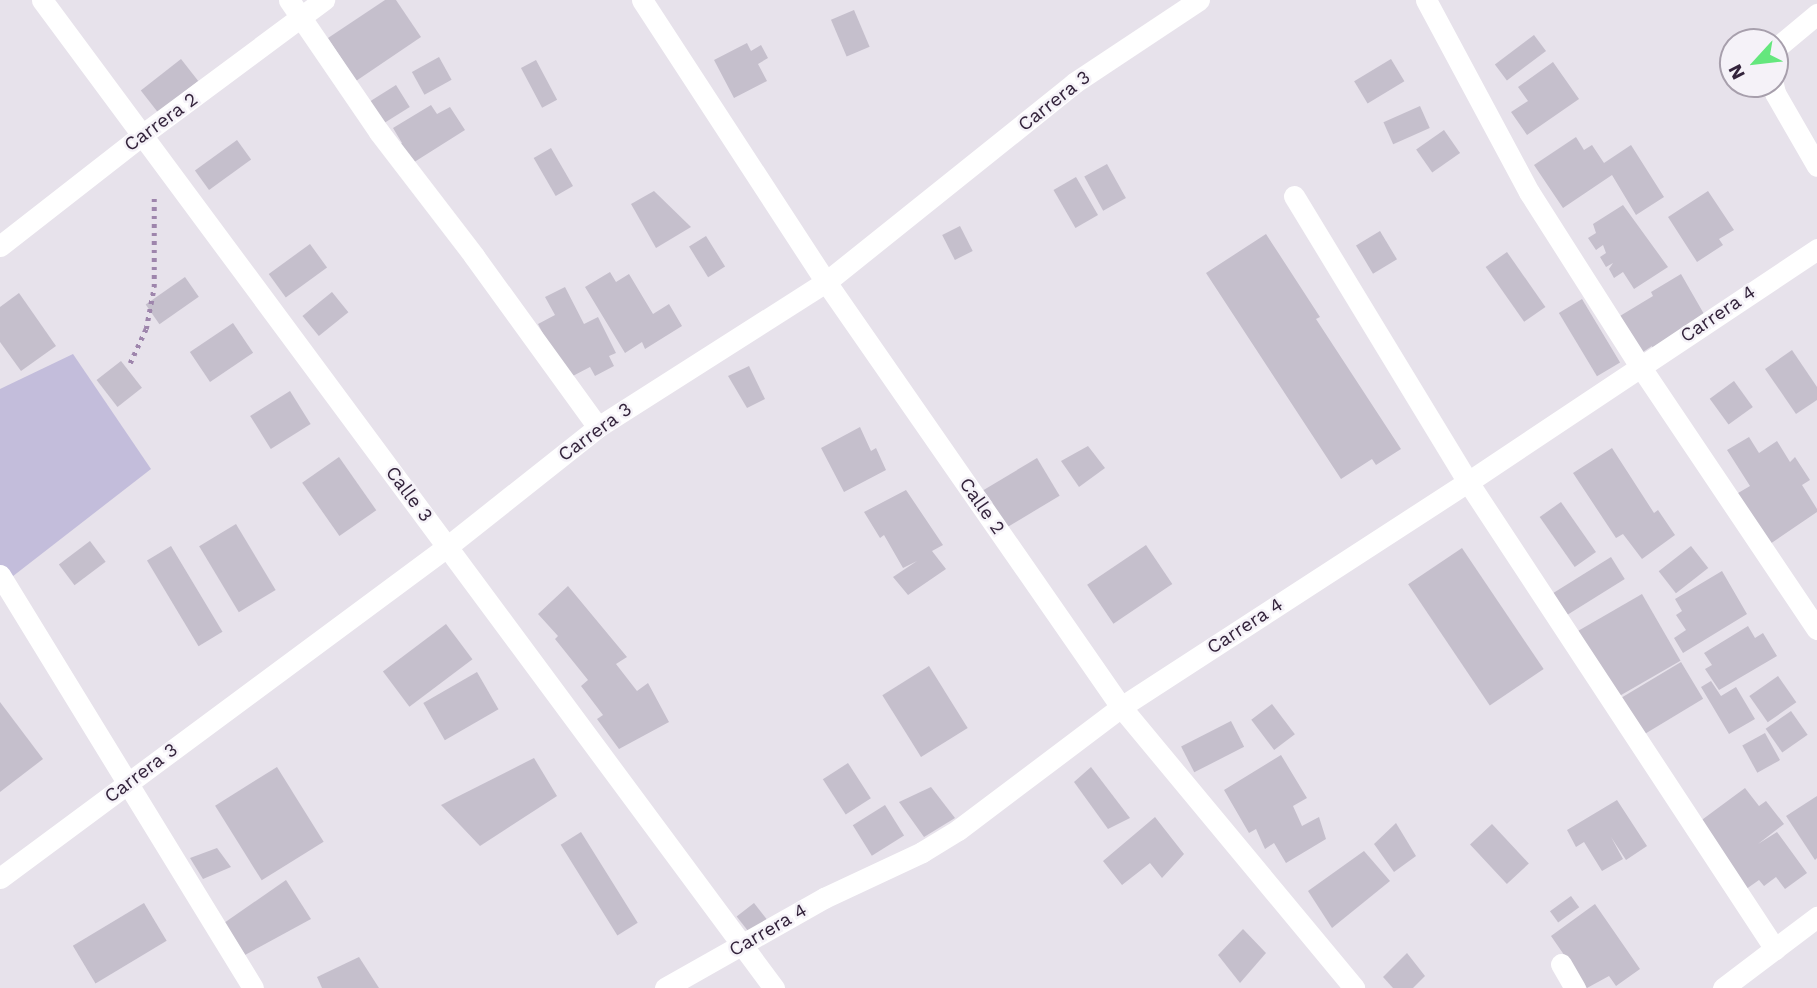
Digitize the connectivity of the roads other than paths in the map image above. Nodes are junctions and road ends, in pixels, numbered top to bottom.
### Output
1 (42, 0) edge
2 (324, 0) edge
3 (642, 0) edge
4 (1199, 0) edge
5 (1426, 0) edge
6 (1817, 13) edge
7 (293, 14) edge
8 (1789, 37) edge
9 (1777, 98) edge
10 (142, 135) junction
11 (1817, 166) edge
12 (1294, 196) dead end
13 (0, 246) edge
14 (1817, 249) edge
15 (826, 282) junction
16 (1640, 366) junction
17 (594, 430) junction
18 (1468, 482) junction
19 (447, 546) junction
20 (0, 575) edge
21 (1817, 629) edge
22 (1121, 707) junction
23 (129, 782) junction
24 (0, 878) edge
25 (1817, 917) edge
26 (741, 946) junction
27 (1775, 949) junction
28 (1560, 964) dead end
29 (253, 988) edge
30 (665, 988) edge
31 (774, 988) edge
32 (1354, 988) edge
33 (1575, 988) edge
34 (1723, 988) edge

1 - 10 street, Calle 3
2 - 7 street, Carrera 2
3 - 15 street, Calle 2
4 - 15 street, Carrera 3
5 - 16 street
6 - 8 street
7 - 10 street, Carrera 2
7 - 17 street
9 - 11 street
10 - 13 street, Carrera 2
10 - 19 street, Calle 3
12 - 18 street
14 - 16 street, Carrera 4
15 - 17 street, Carrera 3
15 - 22 street, Calle 2
16 - 18 street, Carrera 4
16 - 21 street
17 - 19 street, Carrera 3
18 - 22 street, Carrera 4
18 - 27 street
19 - 23 street, Carrera 3
19 - 26 street, Calle 3
20 - 23 street
22 - 26 street, Carrera 4
22 - 32 street, Calle 2
23 - 24 street, Carrera 3
23 - 29 street
25 - 27 street
26 - 30 street, Carrera 4
26 - 31 street, Calle 3
27 - 34 street
28 - 33 street

